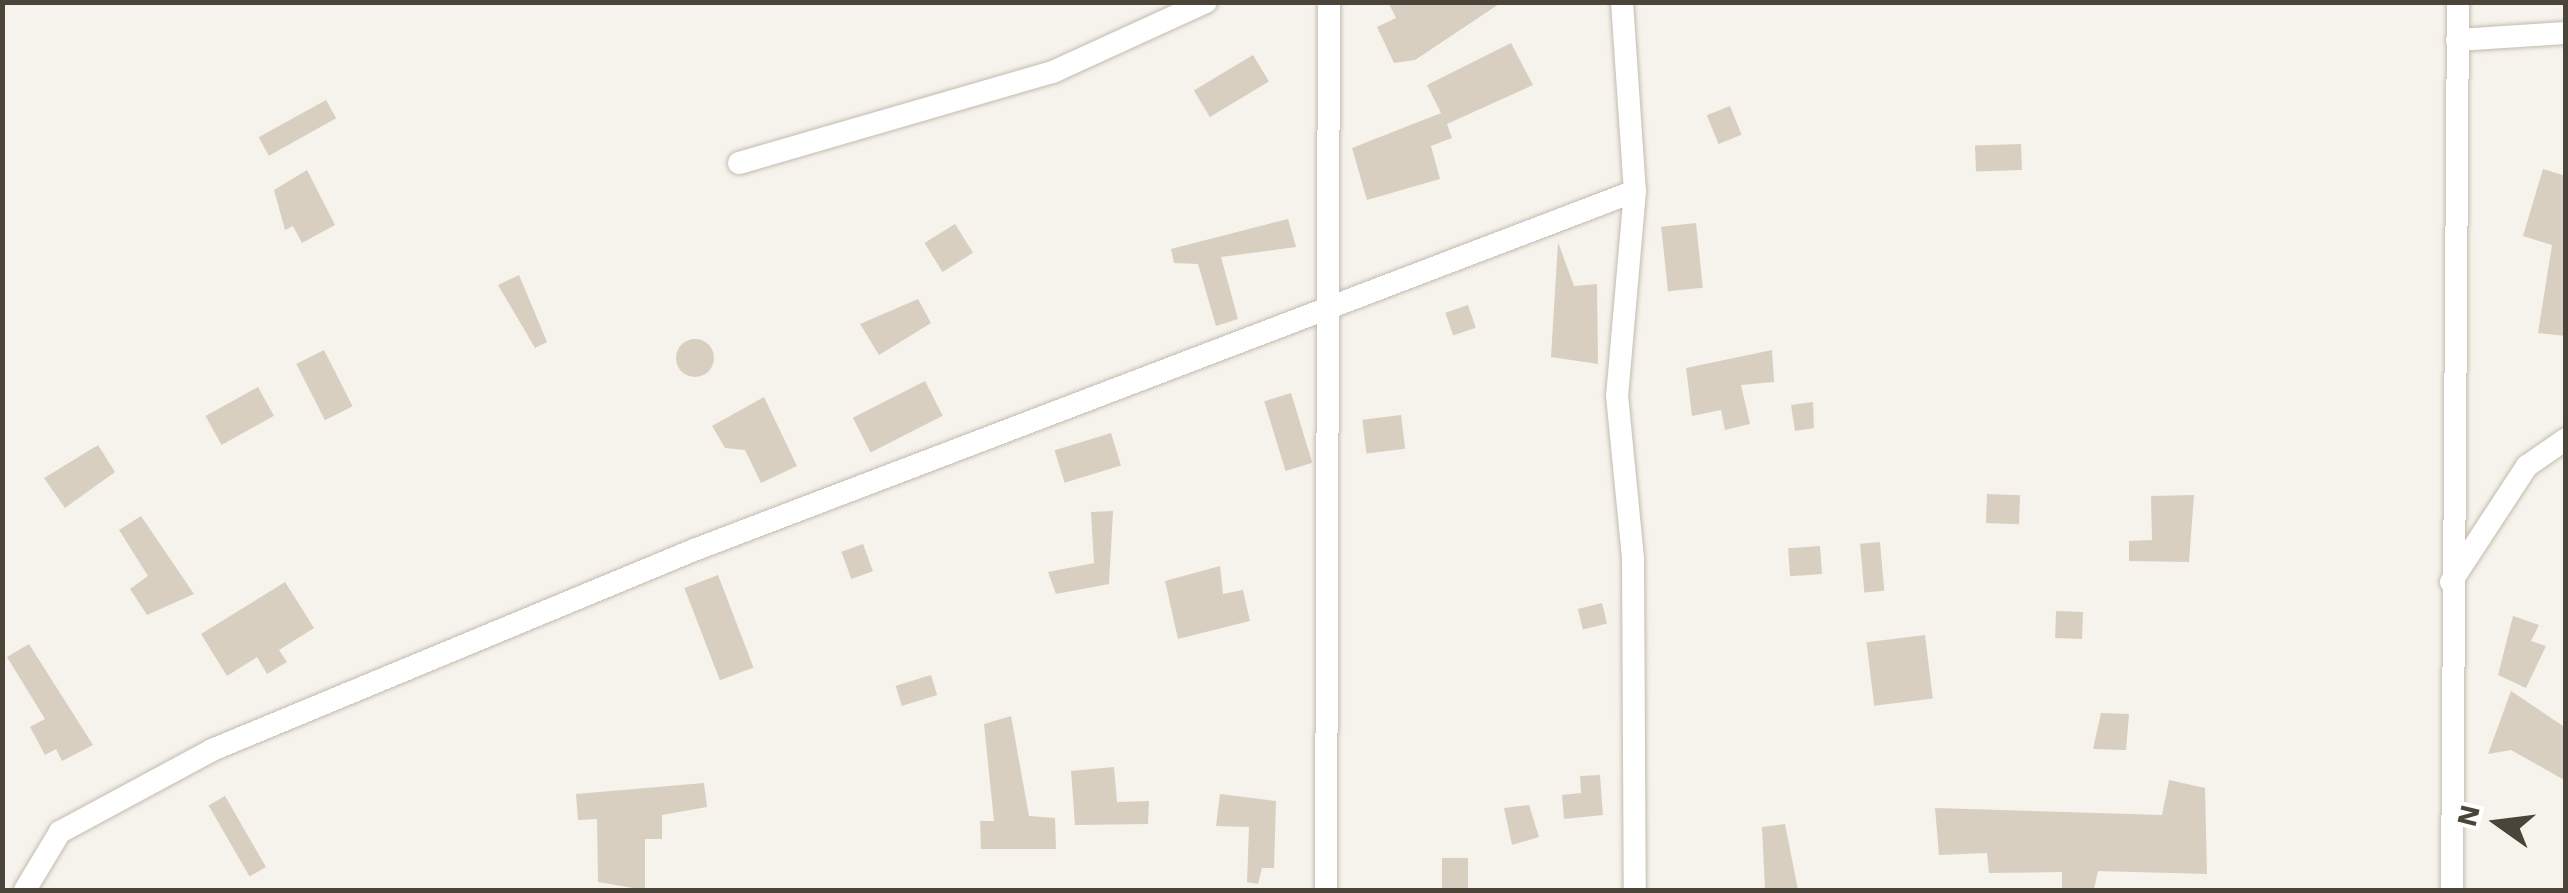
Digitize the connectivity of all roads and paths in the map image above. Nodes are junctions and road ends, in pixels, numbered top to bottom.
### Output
1 (1206, 2) edge
2 (1329, 2) edge
3 (1622, 2) edge
4 (2458, 2) edge
5 (2566, 33) edge
6 (2457, 40) junction
7 (739, 163) dead end
8 (1635, 191) junction
9 (1327, 304) junction
10 (2566, 439) edge
11 (2452, 582) junction
12 (24, 890) edge
13 (1326, 890) edge
14 (1634, 890) edge
15 (2452, 890) edge

1 - 7 street
2 - 9 street
3 - 8 street
4 - 6 street
5 - 6 street
6 - 11 street
8 - 9 street
8 - 14 street
9 - 12 street
9 - 13 street
10 - 11 street
11 - 15 street

